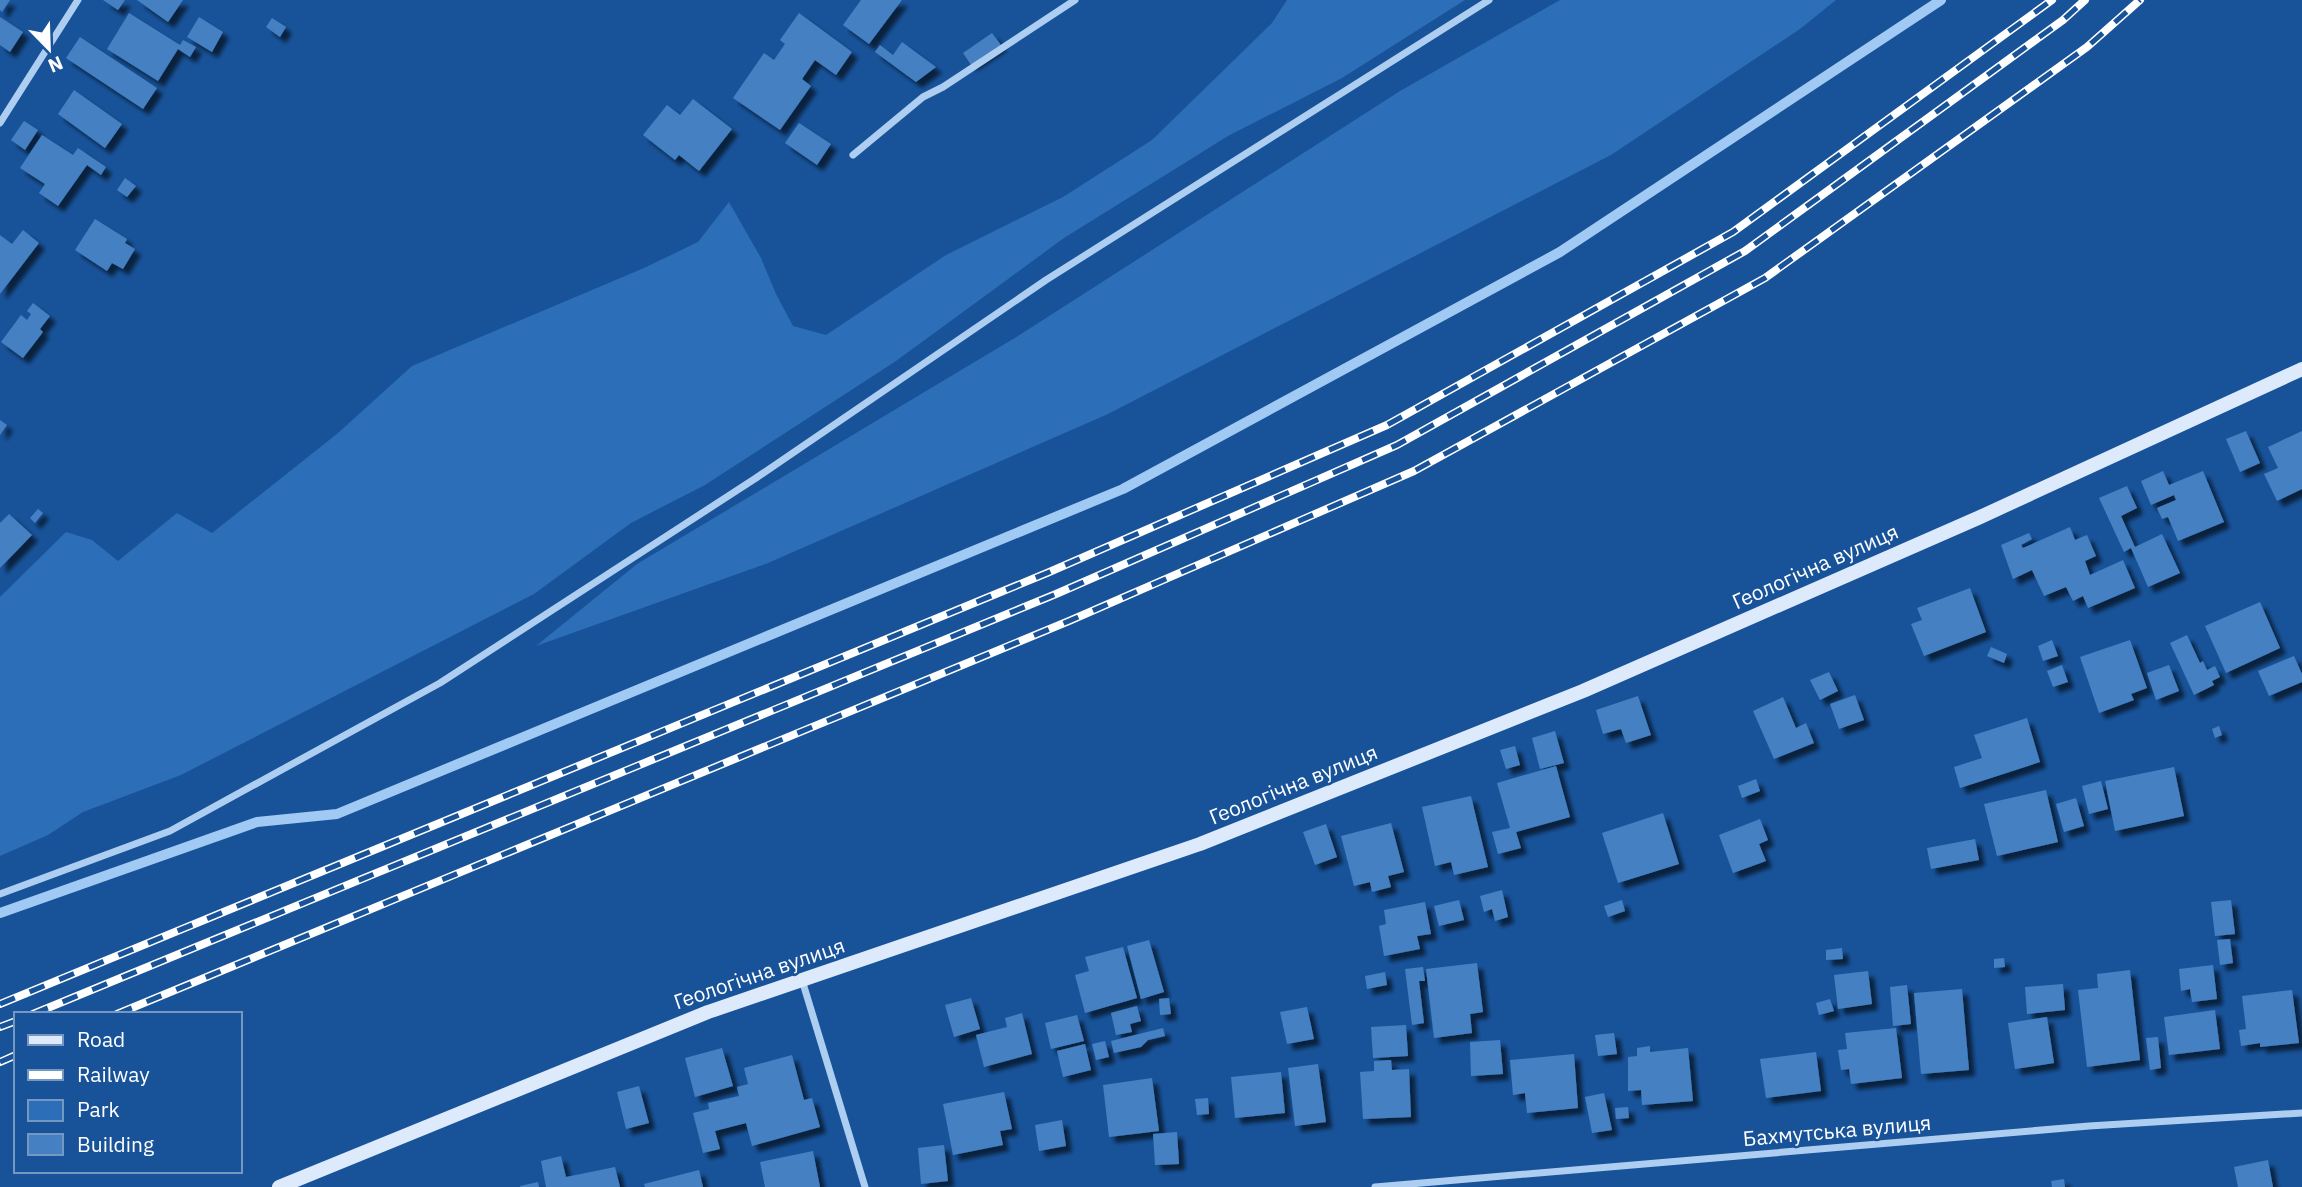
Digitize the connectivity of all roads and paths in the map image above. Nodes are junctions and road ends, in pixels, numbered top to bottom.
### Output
1 (78, 0) edge
2 (1075, 0) edge
3 (1489, 0) edge
4 (0, 123) edge
5 (853, 155) dead end
6 (2302, 369) edge
7 (0, 894) edge
8 (802, 979) junction
9 (2302, 1113) edge
10 (279, 1187) edge
11 (865, 1187) edge
12 (1375, 1187) edge

1 - 4 street
2 - 5 street
3 - 7 street
6 - 8 street, Геологічна вулиця
8 - 10 street, Геологічна вулиця
8 - 11 street
9 - 12 street, Бахмутська вулиця

